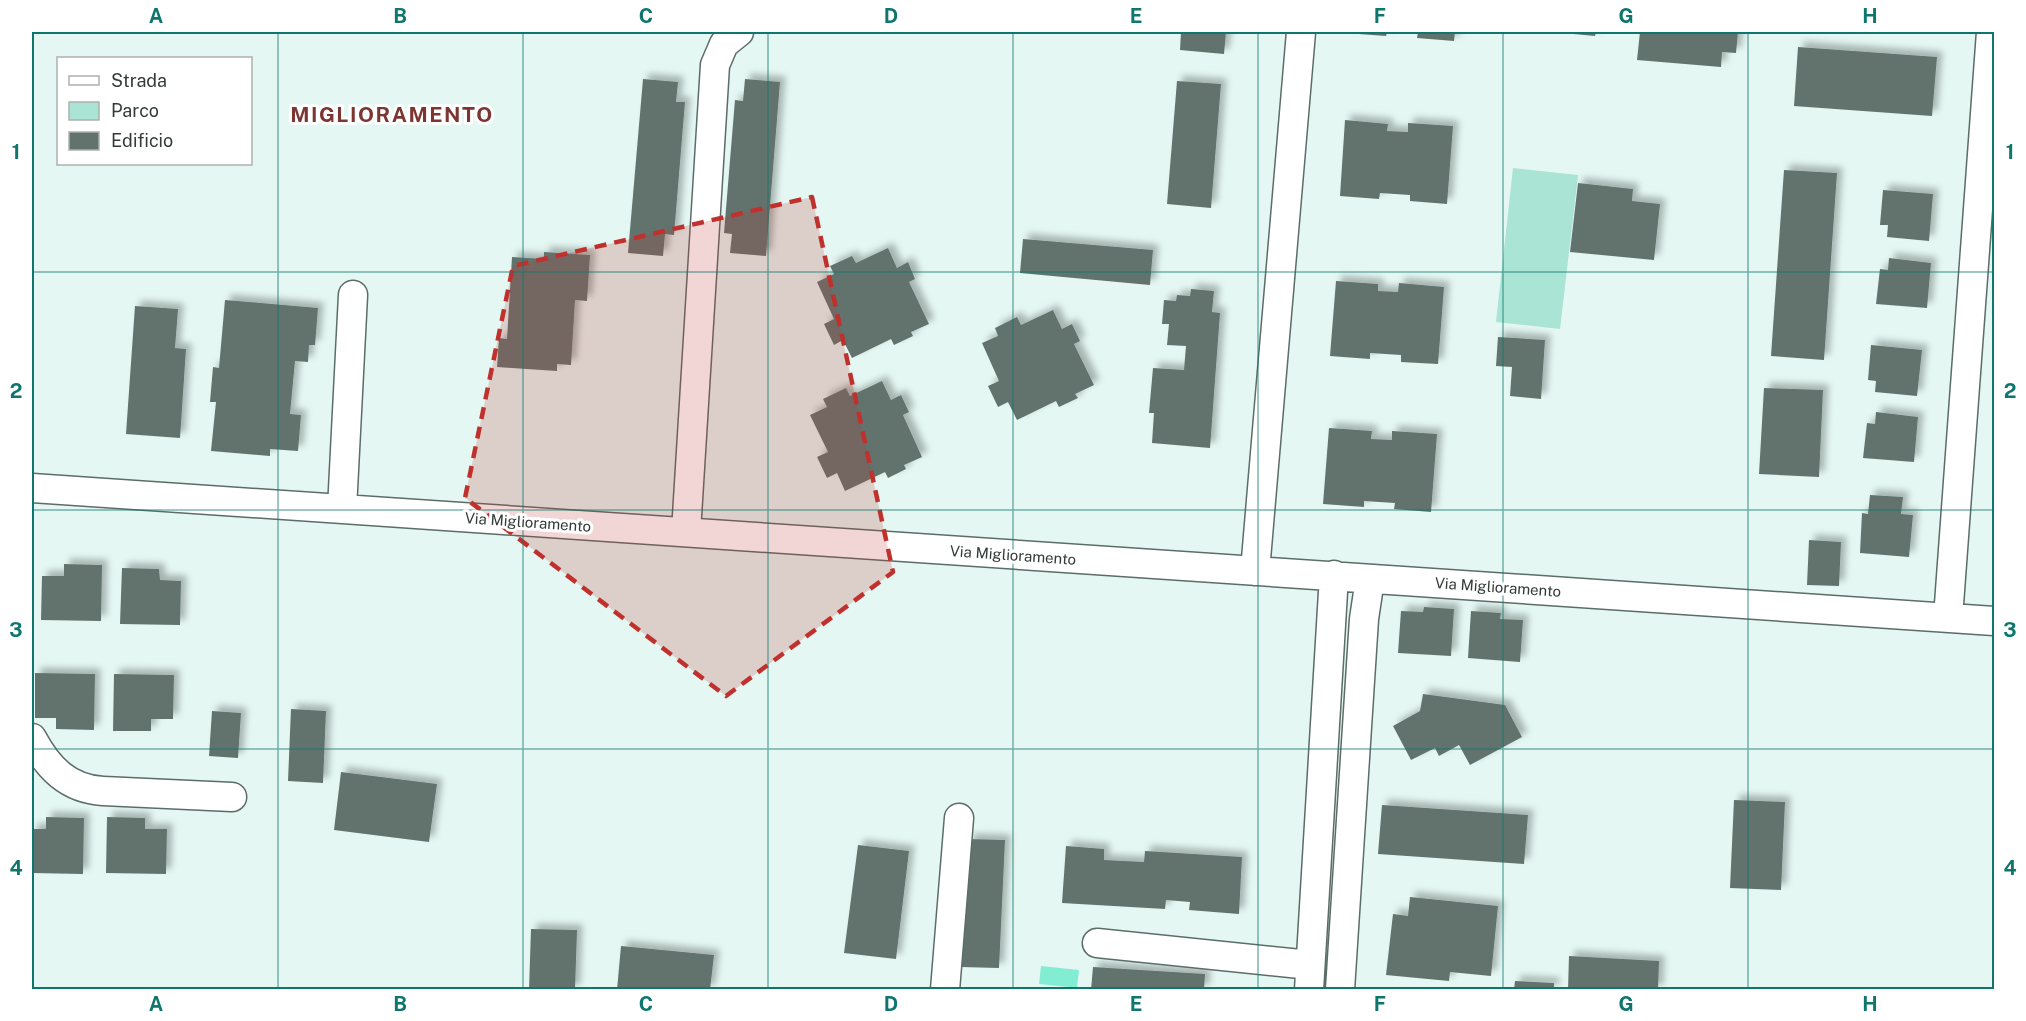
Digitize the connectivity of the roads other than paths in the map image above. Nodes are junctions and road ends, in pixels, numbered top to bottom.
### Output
1 (739, 32) edge
2 (1301, 32) edge
3 (1991, 32) edge
4 (353, 295) dead end
5 (32, 488) edge
6 (342, 509) junction
7 (686, 532) junction
8 (1255, 571) junction
9 (1334, 575) junction
10 (1370, 579) junction
11 (1948, 618) junction
12 (1995, 621) edge
13 (32, 738) edge
14 (232, 797) dead end
15 (959, 818) dead end
16 (1097, 943) dead end
17 (1310, 977) edge
18 (945, 990) edge
19 (1340, 990) edge

1 - 7 street
2 - 8 street
3 - 11 street
4 - 6 street
5 - 6 street, Via Miglioramento
6 - 7 street, Via Miglioramento
7 - 8 street, Via Miglioramento
8 - 9 street, Via Miglioramento
9 - 10 street, Via Miglioramento
9 - 17 street
10 - 11 street, Via Miglioramento
10 - 19 street
11 - 12 street, Via Miglioramento
13 - 14 street
15 - 18 street
16 - 17 street

